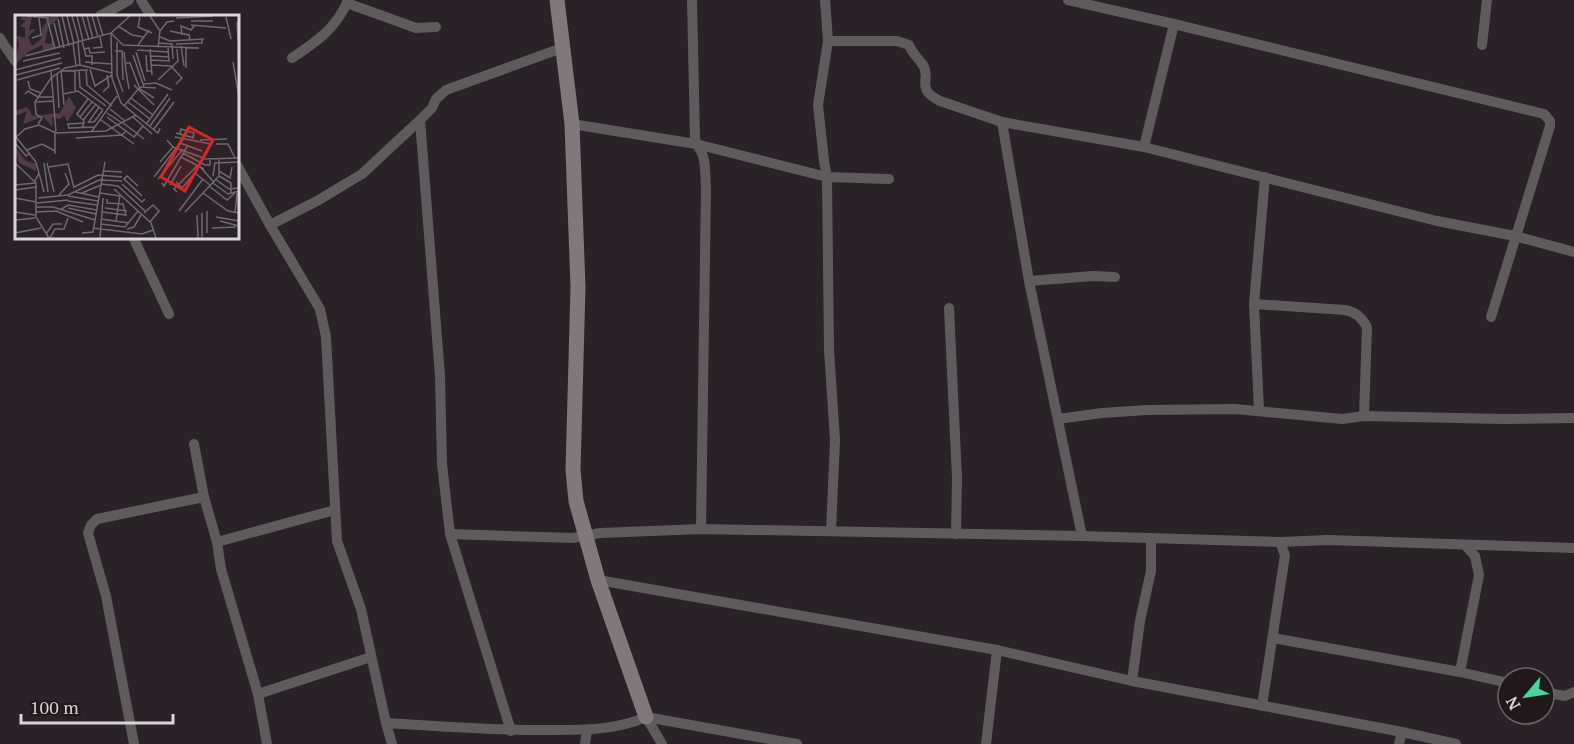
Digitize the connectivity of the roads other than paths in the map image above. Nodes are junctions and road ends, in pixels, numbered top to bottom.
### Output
1 (129, 0) edge
2 (141, 0) edge
3 (557, 0) edge
4 (692, 0) edge
5 (825, 0) edge
6 (1068, 0) edge
7 (1487, 0) edge
8 (347, 2) edge
9 (102, 15) edge
10 (150, 15) edge
11 (1174, 24) junction
12 (436, 27) dead end
13 (0, 38) edge
14 (828, 40) junction
15 (1482, 45) dead end
16 (562, 48) junction
17 (292, 58) dead end
18 (15, 61) edge
19 (420, 120) junction
20 (1002, 122) junction
21 (572, 124) junction
22 (696, 144) junction
23 (1144, 147) junction
24 (238, 167) edge
25 (827, 177) junction
26 (1265, 177) junction
27 (889, 179) dead end
28 (270, 225) junction
29 (1515, 236) junction
30 (133, 238) edge
31 (1574, 252) edge
32 (1115, 277) dead end
33 (1029, 281) junction
34 (1254, 304) junction
35 (949, 308) dead end
36 (169, 314) dead end
37 (1491, 317) dead end
38 (1258, 410) junction
39 (1364, 416) junction
40 (1574, 418) edge
41 (1058, 419) junction
42 (194, 444) dead end
43 (204, 497) junction
44 (335, 510) junction
45 (701, 529) junction
46 (831, 531) junction
47 (450, 534) junction
48 (956, 534) junction
49 (585, 536) junction
50 (1082, 536) junction
51 (1151, 538) junction
52 (217, 542) junction
53 (1281, 542) junction
54 (1465, 545) junction
55 (1574, 548) edge
56 (598, 580) junction
57 (1273, 639) junction
58 (997, 650) junction
59 (371, 657) junction
60 (1460, 672) junction
61 (1496, 680) edge
62 (1132, 681) junction
63 (1574, 692) edge
64 (258, 694) junction
65 (1556, 694) edge
66 (1262, 706) junction
67 (646, 717) junction
68 (386, 723) junction
69 (511, 730) junction
70 (587, 730) junction
71 (1402, 732) junction
72 (134, 744) edge
73 (267, 744) edge
74 (392, 744) edge
75 (585, 744) edge
76 (662, 744) edge
77 (797, 744) edge
78 (986, 744) edge
79 (1399, 744) edge
80 (1456, 744) edge

1 - 9 street
2 - 10 street
3 - 16 street
4 - 22 street
5 - 14 street
6 - 11 street
7 - 15 street
8 - 12 street
8 - 17 street
11 - 23 street
11 - 29 street
13 - 18 street
14 - 20 street
14 - 25 street
16 - 19 street
16 - 21 street
19 - 28 street
19 - 47 street
20 - 23 street
20 - 33 street
21 - 22 street
21 - 49 street
22 - 25 street
22 - 45 street
23 - 26 street
24 - 28 street
25 - 27 street
25 - 46 street
26 - 29 street
26 - 34 street
28 - 44 street
29 - 31 street
29 - 37 street
30 - 36 street
32 - 33 street
33 - 41 street
34 - 38 street
34 - 39 street
35 - 48 street
38 - 39 street
38 - 41 street
39 - 40 street
41 - 50 street
42 - 43 street
43 - 52 street
43 - 72 street
44 - 52 street
44 - 59 street
45 - 46 street
45 - 49 street
46 - 48 street
47 - 49 street
47 - 69 street
48 - 50 street
49 - 56 street
50 - 51 street
51 - 53 street
51 - 62 street
52 - 64 street
53 - 54 street
53 - 57 street
54 - 55 street
54 - 60 street
56 - 58 street
56 - 67 street
57 - 60 street
57 - 66 street
58 - 62 street
58 - 78 street
59 - 64 street
59 - 68 street
60 - 61 street
62 - 66 street
63 - 65 street
64 - 73 street
66 - 71 street
67 - 70 street
67 - 76 street
67 - 77 street
68 - 69 street
68 - 74 street
69 - 70 street
70 - 75 street
71 - 79 street
71 - 80 street

